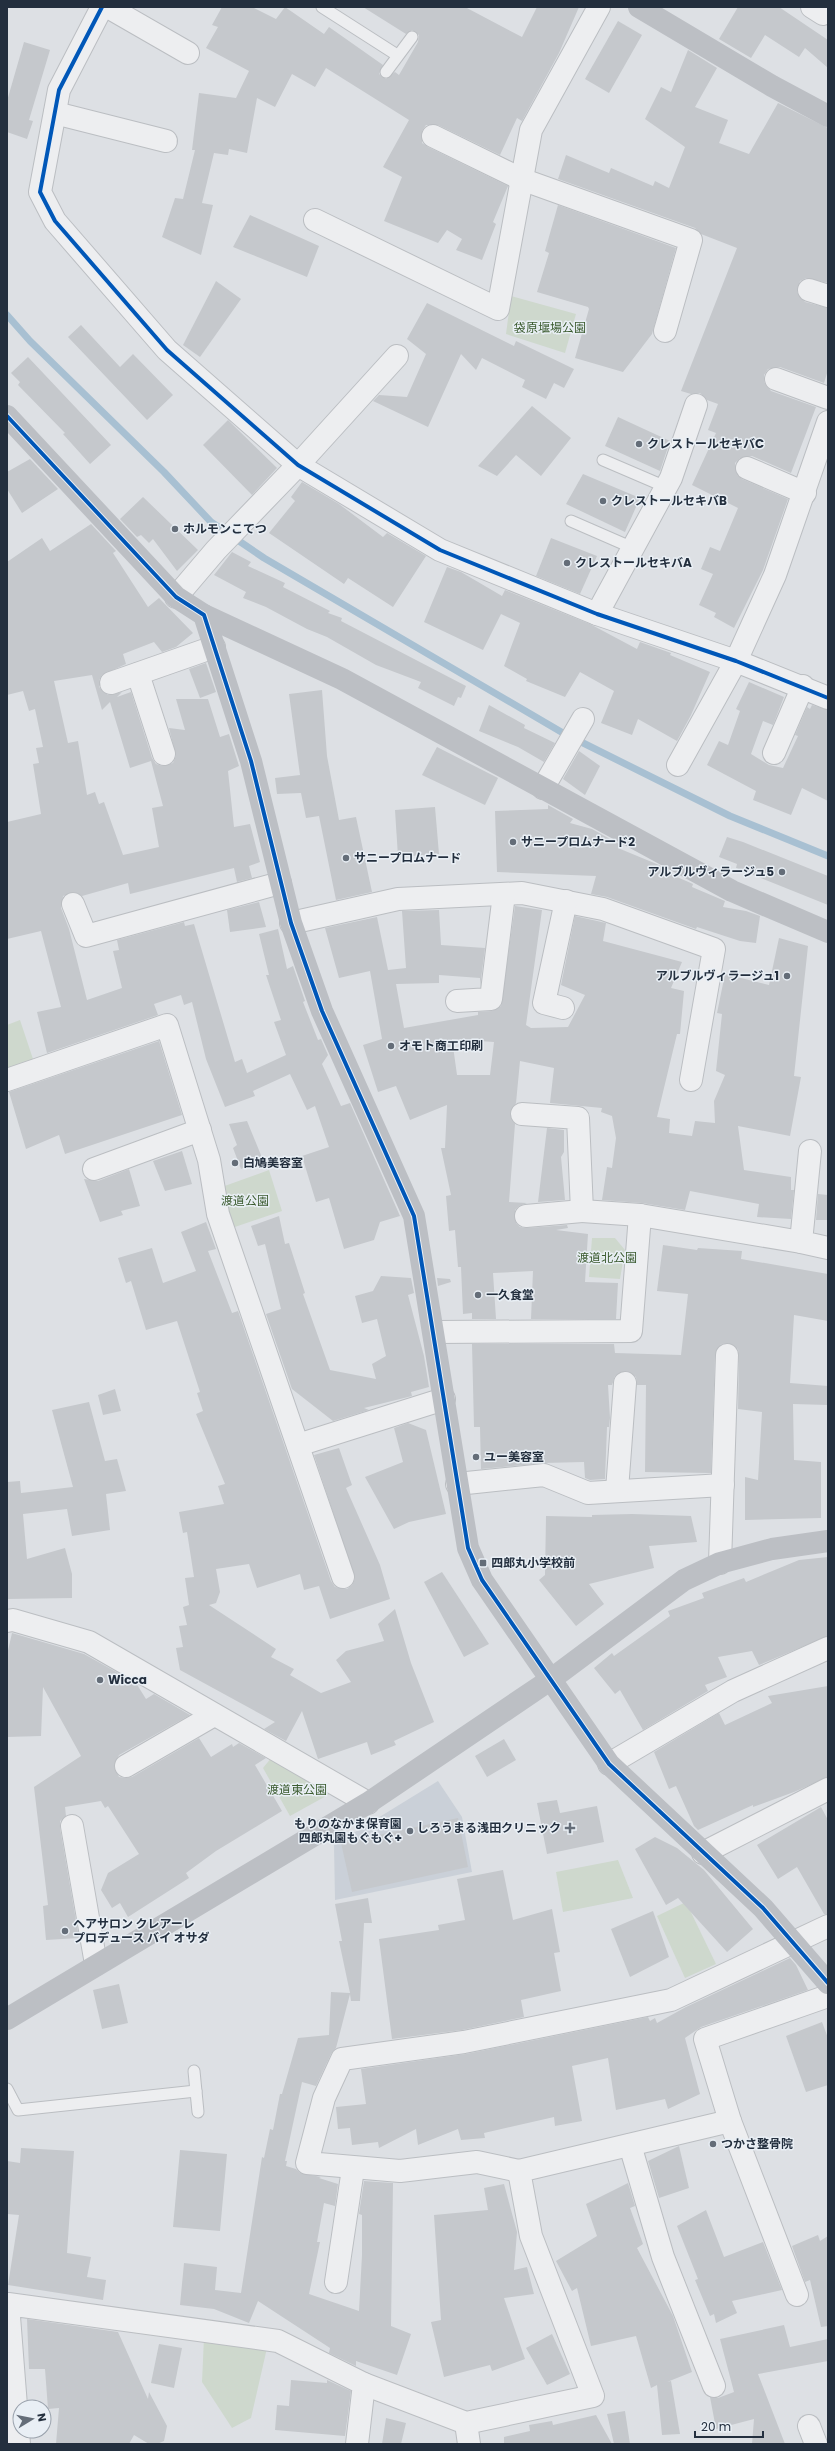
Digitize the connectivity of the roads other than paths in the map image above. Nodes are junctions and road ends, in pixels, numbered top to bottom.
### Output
1 (102, 7) edge
2 (108, 7) edge
3 (322, 7) edge
4 (598, 7) edge
5 (639, 7) edge
6 (812, 7) edge
7 (828, 7) edge
8 (412, 37) dead end
9 (188, 53) dead end
10 (396, 55) junction
11 (386, 72) dead end
12 (55, 113) junction
13 (828, 116) edge
14 (433, 136) dead end
15 (166, 141) dead end
16 (520, 179) junction
17 (315, 220) dead end
18 (665, 331) dead end
19 (397, 356) dead end
20 (776, 379) dead end
21 (828, 398) edge
22 (696, 405) dead end
23 (7, 416) edge
24 (828, 422) edge
25 (603, 460) dead end
26 (298, 465) junction
27 (746, 468) dead end
28 (666, 487) junction
29 (805, 493) junction
30 (570, 521) dead end
31 (633, 548) junction
32 (176, 598) junction
33 (597, 614) junction
34 (204, 615) junction
35 (214, 647) junction
36 (736, 661) junction
37 (138, 674) junction
38 (111, 683) dead end
39 (802, 686) junction
40 (828, 698) edge
41 (583, 719) dead end
42 (774, 753) dead end
43 (164, 754) dead end
44 (678, 765) dead end
45 (543, 788) junction
46 (280, 883) junction
47 (504, 894) junction
48 (566, 901) junction
49 (73, 904) dead end
50 (291, 923) junction
51 (828, 932) edge
52 (457, 1001) dead end
53 (563, 1008) dead end
54 (7, 1080) edge
55 (691, 1080) dead end
56 (522, 1114) dead end
57 (200, 1130) junction
58 (810, 1151) dead end
59 (94, 1169) dead end
60 (582, 1211) junction
61 (640, 1215) junction
62 (526, 1216) dead end
63 (801, 1242) junction
64 (828, 1248) edge
65 (435, 1332) junction
66 (727, 1355) dead end
67 (625, 1383) dead end
68 (444, 1399) junction
69 (298, 1445) junction
70 (457, 1484) junction
71 (723, 1485) junction
72 (617, 1490) junction
73 (828, 1541) edge
74 (720, 1563) junction
75 (343, 1577) dead end
76 (7, 1621) edge
77 (828, 1648) edge
78 (550, 1680) junction
79 (214, 1715) junction
80 (609, 1764) junction
81 (126, 1766) dead end
82 (828, 1789) edge
83 (368, 1803) junction
84 (72, 1826) dead end
85 (703, 1853) junction
86 (828, 1926) edge
87 (794, 1943) junction
88 (96, 1964) junction
89 (828, 1983) edge
90 (828, 1996) edge
91 (7, 2019) edge
92 (194, 2071) dead end
93 (7, 2089) edge
94 (196, 2091) junction
95 (198, 2112) dead end
96 (730, 2121) junction
97 (630, 2145) junction
98 (353, 2169) junction
99 (519, 2171) junction
100 (336, 2282) dead end
101 (797, 2295) dead end
102 (364, 2384) junction
103 (714, 2386) dead end
104 (466, 2423) junction
105 (19, 2444) edge
106 (357, 2444) edge
107 (470, 2444) edge

1 - 12 street
2 - 9 street
3 - 10 lane
4 - 16 street
5 - 13 street
6 - 7 street
8 - 10 lane
10 - 11 lane
12 - 15 street
12 - 26 street
14 - 16 street
16 - 17 street
16 - 18 street
19 - 26 street
20 - 21 street
22 - 28 street
23 - 32 street
24 - 29 street
25 - 28 lane
26 - 32 street
26 - 33 street
27 - 29 street
28 - 31 street
29 - 36 street
30 - 31 lane
31 - 33 street
32 - 34 street
33 - 36 street
34 - 35 street
34 - 45 street
35 - 37 street
35 - 46 street
36 - 39 street
36 - 44 street
37 - 38 street
37 - 43 street
39 - 40 street
39 - 42 street
41 - 45 street
45 - 51 street
46 - 49 street
46 - 50 street
47 - 48 street
47 - 50 street
47 - 52 street
48 - 53 street
48 - 55 street
50 - 65 street
54 - 57 street
56 - 60 street
57 - 59 street
57 - 69 street
58 - 63 street
60 - 61 street
60 - 62 street
61 - 63 street
61 - 65 street
63 - 64 street
65 - 68 street
66 - 71 street
67 - 72 street
68 - 69 street
68 - 70 street
69 - 75 street
70 - 72 street
70 - 78 street
71 - 72 street
71 - 74 street
73 - 74 street
74 - 78 street
76 - 79 street
77 - 80 street
78 - 80 street
78 - 83 street
79 - 81 street
79 - 83 street
80 - 85 street
82 - 85 street
83 - 88 street
84 - 88 street
85 - 87 street
86 - 87 street
87 - 89 street
87 - 98 street
88 - 91 street
90 - 96 street
92 - 94 lane
93 - 94 lane
94 - 95 lane
96 - 97 street
96 - 101 street
97 - 99 street
97 - 103 street
98 - 99 street
98 - 100 street
99 - 104 street
102 - 104 street
102 - 105 street
102 - 106 street
104 - 107 street

